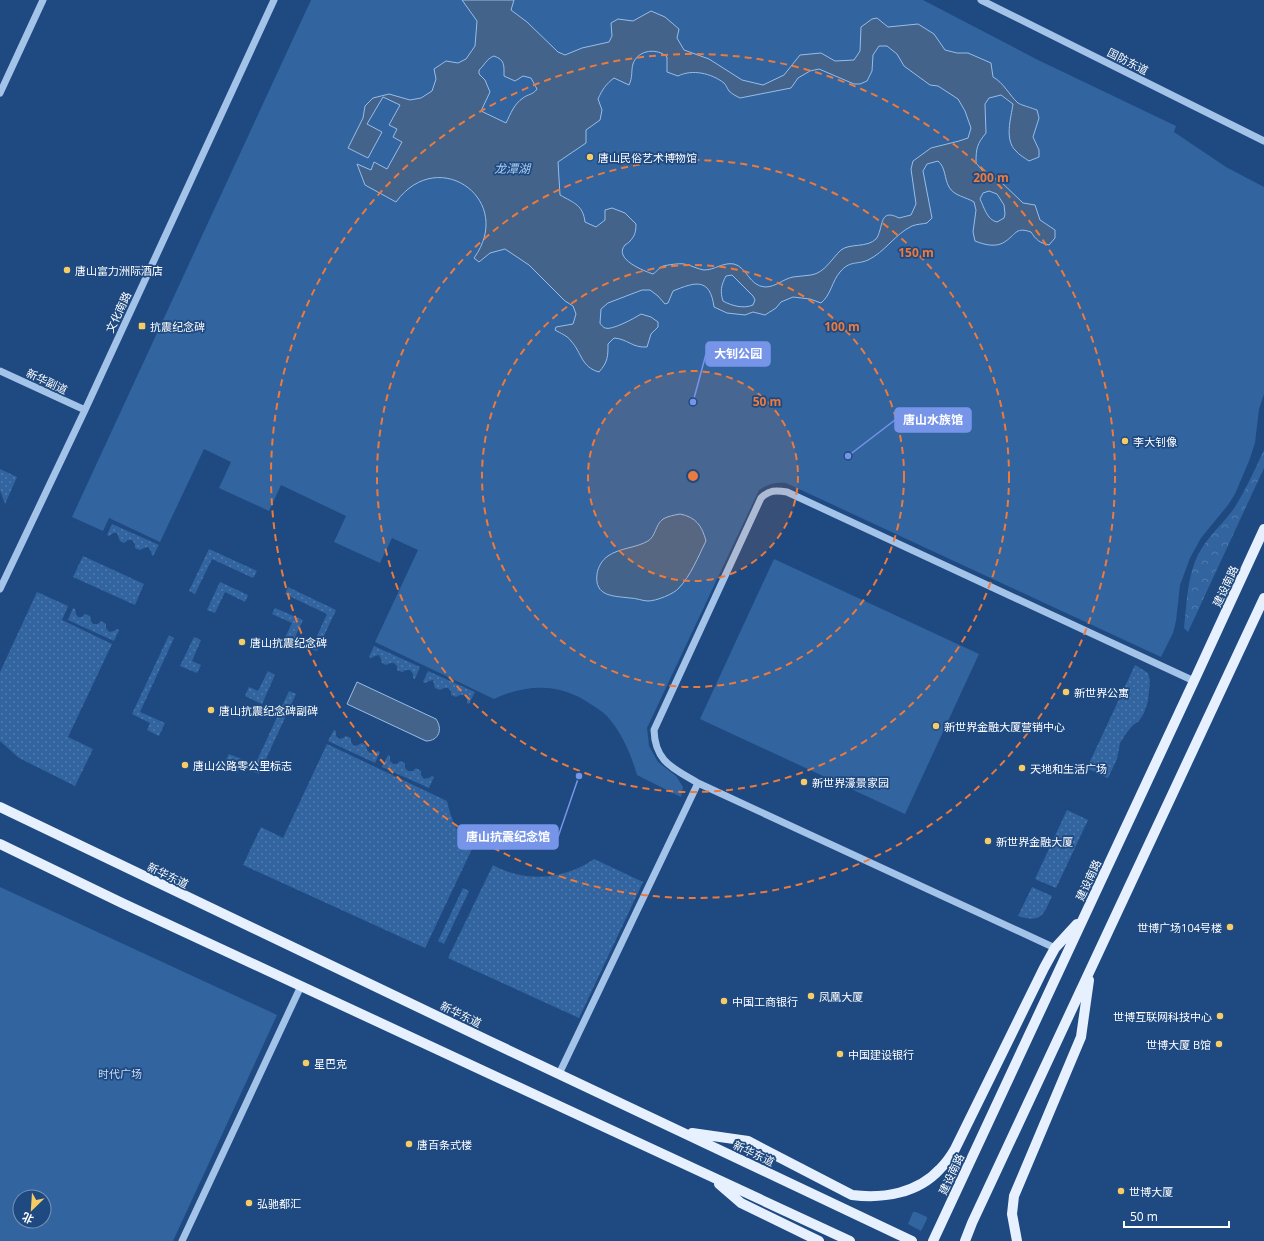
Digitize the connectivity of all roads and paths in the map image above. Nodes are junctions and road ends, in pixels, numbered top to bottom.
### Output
1 (43, 0) edge
2 (274, 0) edge
3 (981, 0) edge
4 (0, 93) edge
5 (1264, 141) edge
6 (0, 371) edge
7 (85, 410) junction
8 (1264, 529) edge
9 (0, 589) edge
10 (1264, 598) edge
11 (1194, 681) junction
12 (698, 782) junction
13 (0, 807) edge
14 (0, 844) edge
15 (1084, 916) junction
16 (1055, 948) junction
17 (1091, 968) junction
18 (301, 986) junction
19 (559, 1074) junction
20 (681, 1131) junction
21 (710, 1176) junction
22 (182, 1241) edge
23 (819, 1241) edge
24 (850, 1241) edge
25 (912, 1241) edge
26 (933, 1241) edge
27 (965, 1241) edge
28 (1017, 1241) edge

1 - 4 street
2 - 7 street, 文化南路
3 - 5 street, 国防东道
6 - 7 street, 新华副道
7 - 9 street, 文化南路
8 - 11 main road, 建设南路
10 - 17 main road
11 - 12 street
11 - 15 main road, 建设南路
12 - 16 street
12 - 19 street
13 - 19 main road, 新华东道
14 - 18 main road
15 - 16 main road
15 - 26 main road, 建设南路
16 - 20 main road
17 - 27 main road
17 - 28 main road
18 - 21 main road
18 - 22 street
19 - 20 main road, 新华东道
20 - 25 main road, 新华东道
21 - 23 main road
21 - 24 main road

